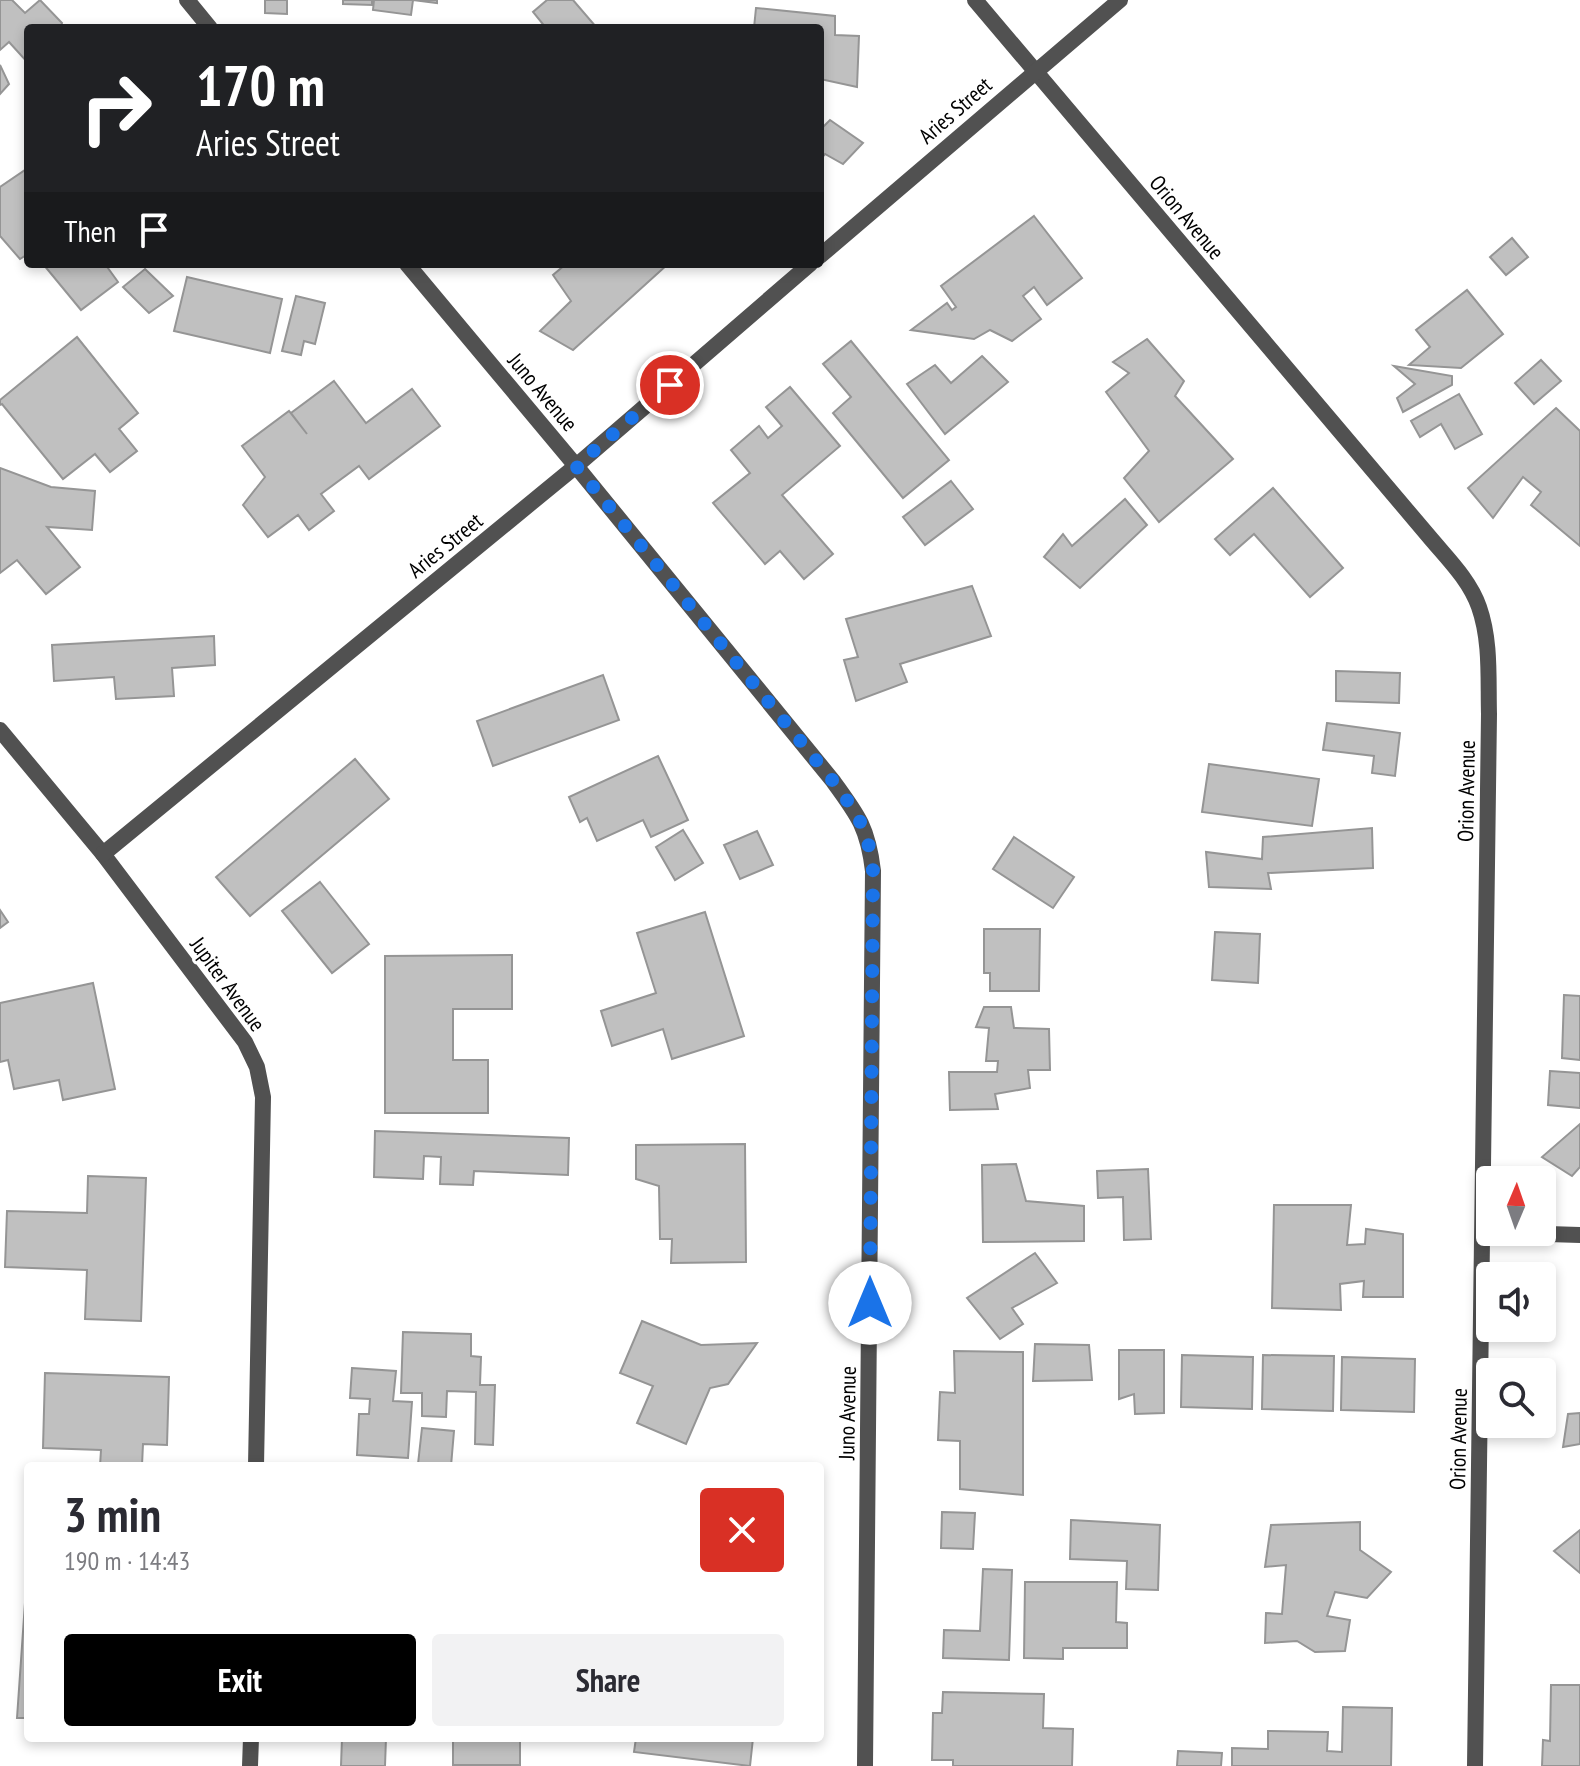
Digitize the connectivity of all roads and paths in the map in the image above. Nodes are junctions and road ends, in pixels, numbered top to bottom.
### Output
1 (187, 0) edge
2 (975, 0) edge
3 (1120, 0) edge
4 (207, 24) edge
5 (1034, 71) junction
6 (824, 253) edge
7 (410, 268) edge
8 (805, 268) edge
9 (576, 466) junction
10 (0, 730) edge
11 (103, 854) junction
12 (1484, 1166) edge
13 (1556, 1234) edge
14 (1580, 1235) edge
15 (1483, 1246) edge
16 (256, 1462) edge
17 (251, 1742) edge
18 (250, 1766) edge
19 (865, 1766) edge
20 (1475, 1766) edge

1 - 4 street
2 - 5 street, Orion Avenue
3 - 5 street, Aries Street
5 - 6 street, Aries Street
5 - 12 street, Orion Avenue
7 - 9 street, Juno Avenue
8 - 9 street, Aries Street
9 - 11 street, Aries Street
9 - 19 street, Juno Avenue
10 - 11 street, Jupiter Avenue
11 - 16 street, Jupiter Avenue
13 - 14 street
15 - 20 street, Orion Avenue
17 - 18 street

